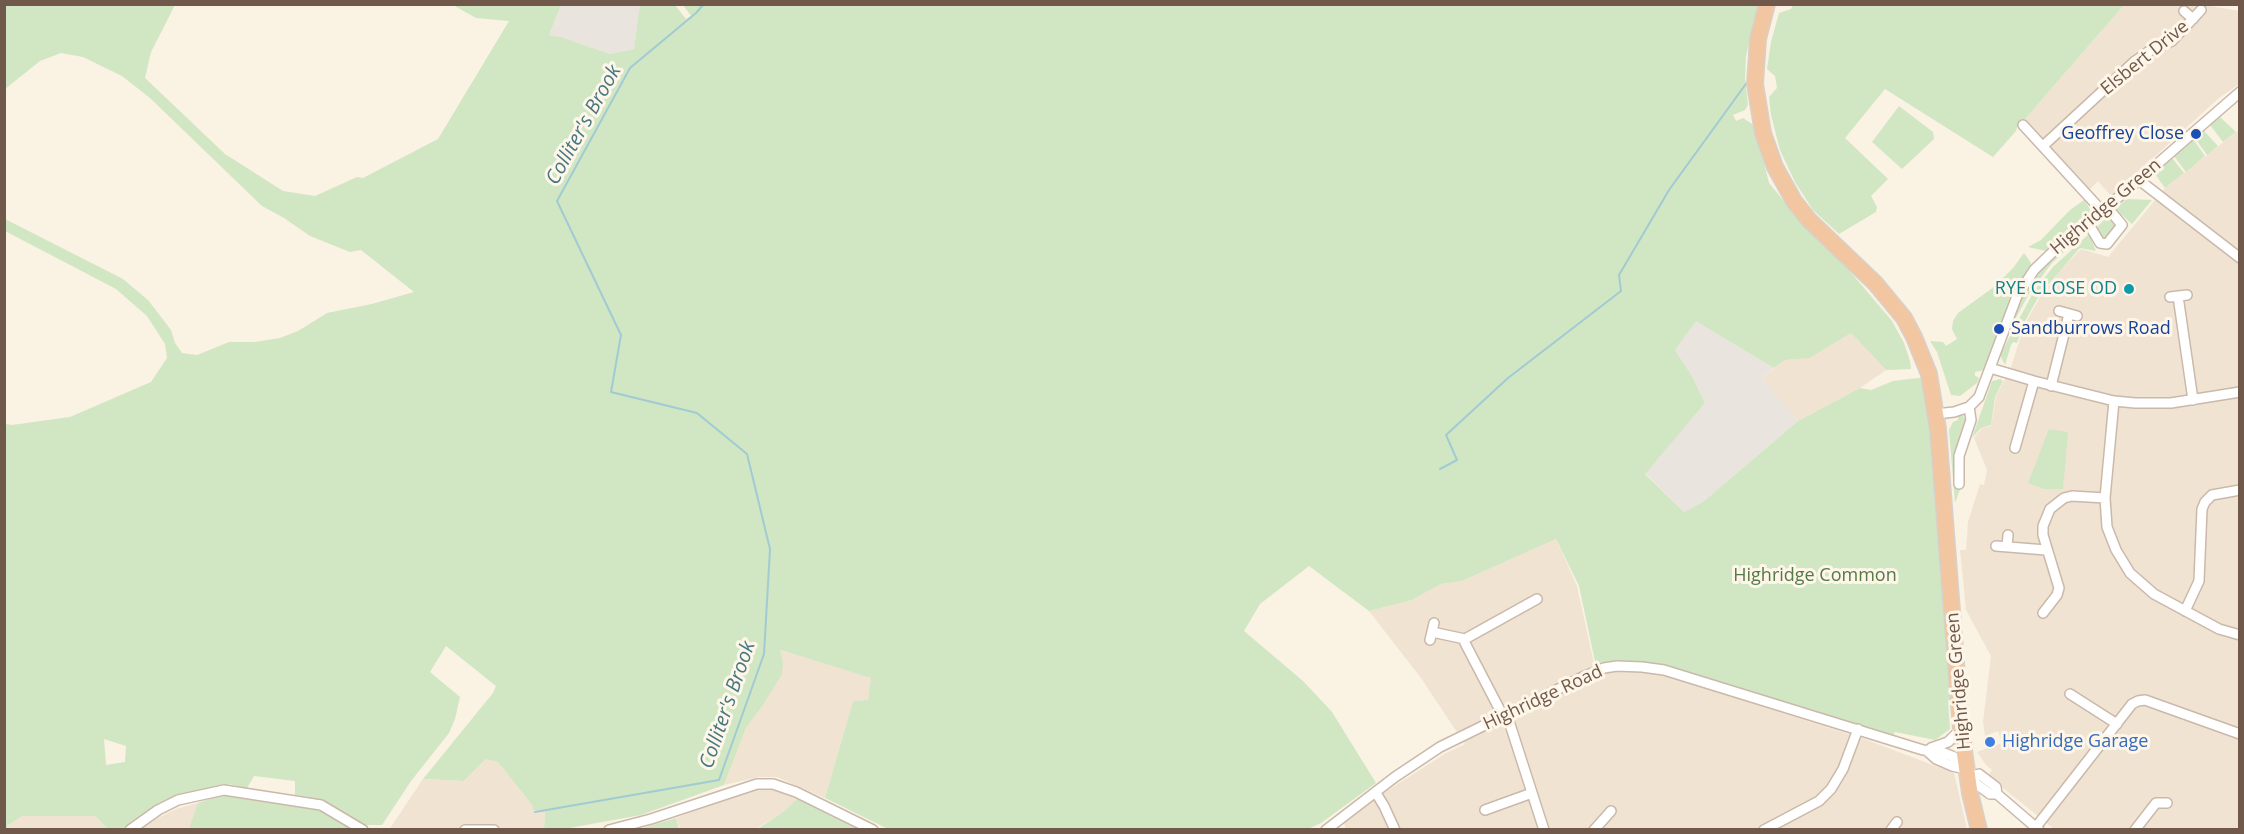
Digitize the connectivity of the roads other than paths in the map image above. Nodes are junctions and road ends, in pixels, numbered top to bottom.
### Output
1 (1767, 4) edge
2 (2201, 10) dead end
3 (2184, 11) dead end
4 (2193, 19) junction
5 (2240, 92) edge
6 (2023, 125) dead end
7 (2043, 146) junction
8 (2139, 180) junction
9 (2105, 209) junction
10 (2088, 223) junction
11 (2240, 258) edge
12 (2178, 296) dead end
13 (2068, 314) dead end
14 (1985, 372) junction
15 (2034, 381) junction
16 (2051, 386) junction
17 (2240, 392) edge
18 (2114, 400) junction
19 (2193, 400) junction
20 (1969, 406) junction
21 (1936, 414) junction
22 (2015, 447) dead end
23 (1959, 484) dead end
24 (2240, 490) edge
25 (2105, 498) junction
26 (2008, 535) dead end
27 (1996, 546) dead end
28 (2007, 548) junction
29 (2046, 550) junction
30 (1537, 599) dead end
31 (2185, 611) junction
32 (2043, 613) dead end
33 (1432, 632) dead end
34 (2240, 635) edge
35 (1465, 639) junction
36 (2070, 694) dead end
37 (1505, 716) junction
38 (2117, 724) junction
39 (1858, 729) junction
40 (1961, 729) junction
41 (2240, 734) edge
42 (1925, 751) junction
43 (1970, 772) junction
44 (1376, 793) junction
45 (1532, 793) junction
46 (2167, 803) dead end
47 (1485, 810) dead end
48 (1611, 811) dead end
49 (2038, 828) edge
50 (130, 830) edge
51 (363, 830) edge
52 (465, 830) edge
53 (494, 830) edge
54 (609, 830) edge
55 (873, 830) edge
56 (1326, 830) edge
57 (1395, 830) edge
58 (1544, 830) edge
59 (1594, 830) edge
60 (1764, 830) edge
61 (1979, 830) edge
62 (2135, 830) edge

1 - 21 highway, Highridge Green
2 - 4 street, Elsbert Drive
3 - 4 street, Elsbert Drive
4 - 7 street, Elsbert Drive
5 - 8 street, Highridge Green
6 - 7 street
7 - 9 street
8 - 9 street, Highridge Green
8 - 11 street
9 - 10 street, Highridge Green
9 - 10 street
10 - 14 street, Highridge Green
12 - 19 street
13 - 16 street
14 - 15 street
14 - 20 street, Highridge Green
15 - 16 street
15 - 22 street
16 - 18 street
17 - 19 street
18 - 19 street
18 - 25 street
20 - 21 street
20 - 23 street, Highridge Green
21 - 40 highway, Highridge Green
24 - 31 street
25 - 29 street
25 - 31 street
26 - 28 street
27 - 28 street
28 - 29 street
29 - 32 street
30 - 35 street
31 - 34 street
33 - 35 street
35 - 37 street
36 - 38 street
37 - 39 street, Highridge Road
37 - 44 street, Highridge Road
37 - 45 street
38 - 41 street
38 - 49 street
39 - 42 street, Highridge Road
39 - 60 street
40 - 42 street
40 - 43 highway, Highridge Green
42 - 43 street, Highridge Road
43 - 49 street, Highridge Road
43 - 61 highway, Highridge Green
44 - 56 street, Highridge Road
44 - 57 street
45 - 47 street
45 - 58 street
46 - 62 street
48 - 59 street
50 - 51 street
52 - 53 street
54 - 55 street

